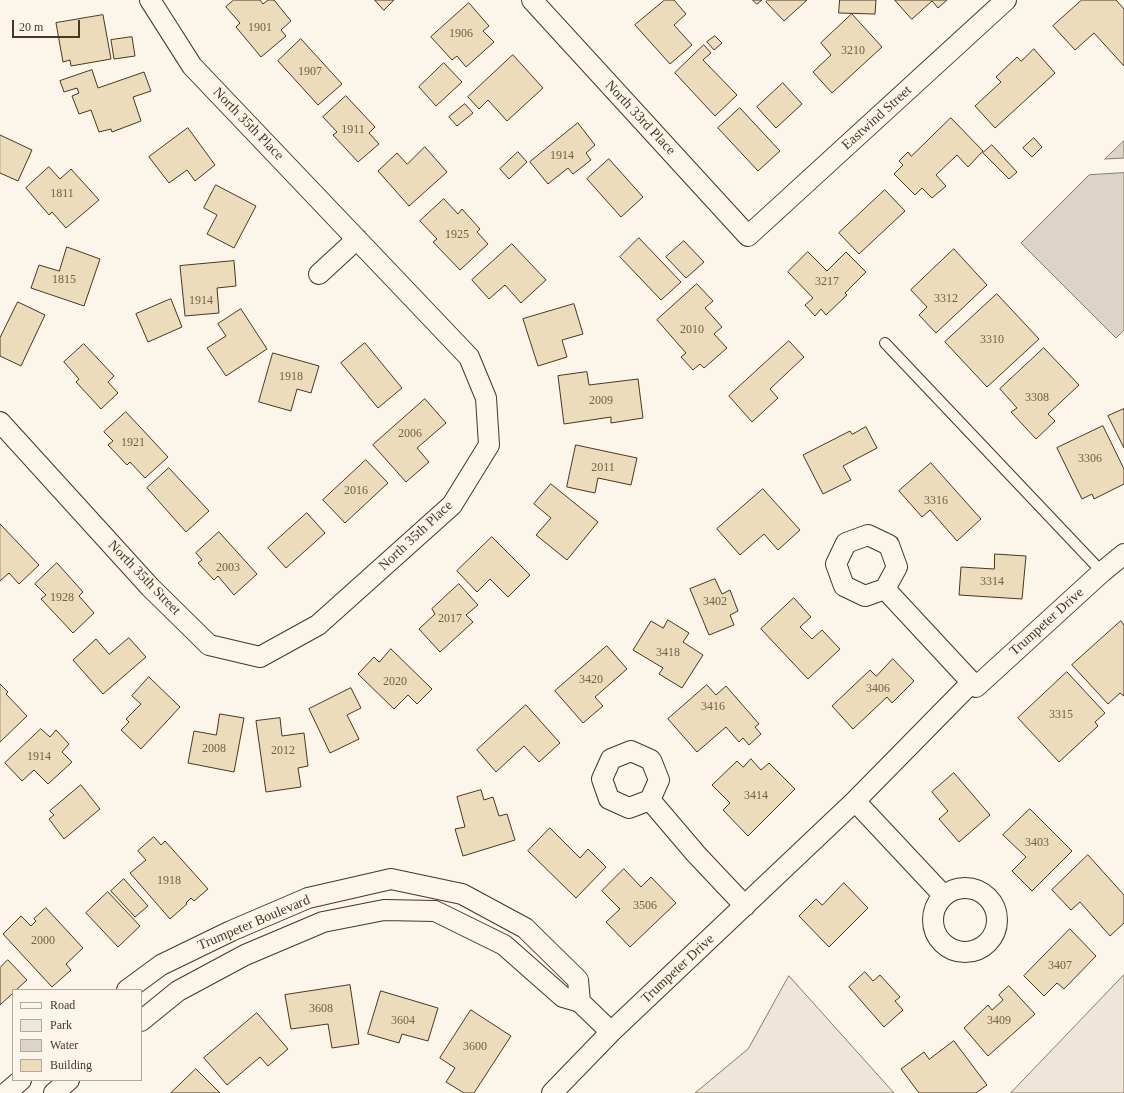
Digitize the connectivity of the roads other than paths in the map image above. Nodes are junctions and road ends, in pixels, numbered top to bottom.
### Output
1 (150, 0) edge
2 (532, 0) edge
3 (1006, 0) edge
4 (748, 236) joint
5 (357, 239) junction
6 (320, 274) dead end
7 (885, 343) dead end
8 (0, 422) edge
9 (1124, 554) edge
10 (1102, 572) junction
11 (885, 590) dead end
12 (318, 625) joint
13 (972, 682) junction
14 (650, 800) dead end
15 (855, 801) junction
16 (944, 896) dead end
17 (745, 906) junction
18 (127, 989) edge
19 (580, 1002) junction
20 (142, 1020) edge
21 (611, 1032) junction
22 (20, 1081) edge
23 (68, 1081) edge
24 (6, 1093) edge
25 (54, 1093) edge
26 (552, 1093) edge

1 - 5 street, North 35th Place
2 - 4 street, North 33rd Place
3 - 4 street, Eastwind Street
5 - 6 street
5 - 12 street, North 35th Place
7 - 10 lane
8 - 12 street, North 35th Street
9 - 10 street, Trumpeter Drive
10 - 13 street, Trumpeter Drive
11 - 13 street
13 - 15 street, Trumpeter Drive
14 - 17 street
15 - 16 street
15 - 17 street, Trumpeter Drive
17 - 21 street, Trumpeter Drive
18 - 19 street, Trumpeter Boulevard
19 - 20 street, Trumpeter Boulevard
19 - 21 street, Trumpeter Boulevard
21 - 26 street, Trumpeter Drive
22 - 24 street
23 - 25 street

